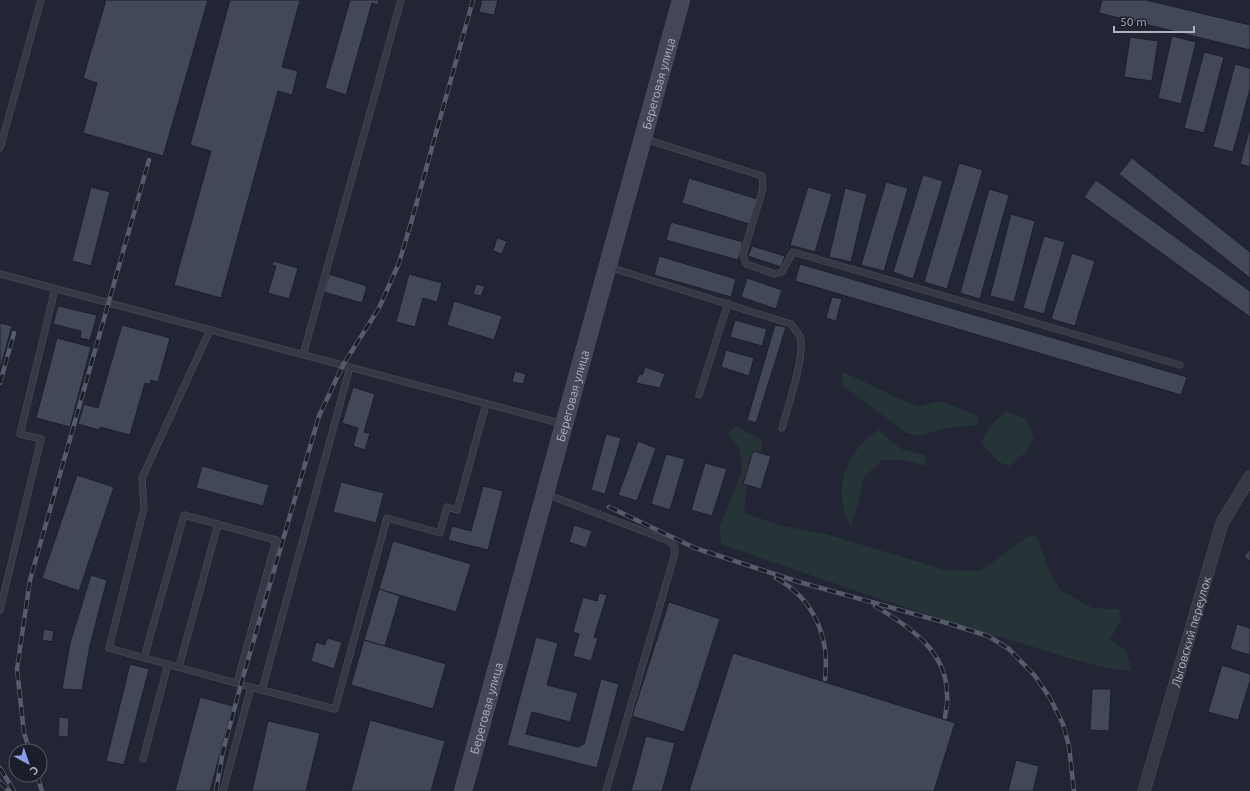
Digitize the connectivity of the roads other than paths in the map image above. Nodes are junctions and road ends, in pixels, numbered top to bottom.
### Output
1 (41, 0) edge
2 (401, 0) edge
3 (681, 0) edge
4 (643, 139) junction
5 (0, 148) edge
6 (608, 267) junction
7 (0, 274) edge
8 (55, 289) junction
9 (728, 303) junction
10 (210, 330) junction
11 (303, 355) junction
12 (1180, 365) dead end
13 (350, 367) junction
14 (698, 395) dead end
15 (486, 404) junction
16 (564, 424) junction
17 (782, 428) dead end
18 (1250, 477) edge
19 (545, 494) junction
20 (218, 524) junction
21 (0, 610) edge
22 (144, 658) junction
23 (168, 664) junction
24 (179, 667) junction
25 (237, 683) junction
26 (251, 687) junction
27 (262, 690) junction
28 (143, 759) dead end
29 (223, 791) edge
30 (463, 791) edge
31 (606, 791) edge
32 (1144, 791) edge

1 - 5 lane
2 - 11 lane
3 - 4 street, Береговая улица
4 - 6 street, Береговая улица
4 - 12 lane
6 - 9 lane
6 - 16 street, Береговая улица
7 - 8 lane
8 - 10 lane
8 - 21 lane
9 - 14 lane
9 - 17 lane
10 - 11 lane
10 - 22 lane
11 - 13 lane
13 - 15 lane
13 - 27 lane
15 - 16 lane
15 - 27 lane
16 - 19 street, Береговая улица
18 - 32 street, Льговский переулок
19 - 30 street, Береговая улица
19 - 31 lane
20 - 22 lane
20 - 24 lane
20 - 25 lane
22 - 23 lane
23 - 24 lane
23 - 28 lane
24 - 25 lane
25 - 26 lane
26 - 27 lane
26 - 29 lane

